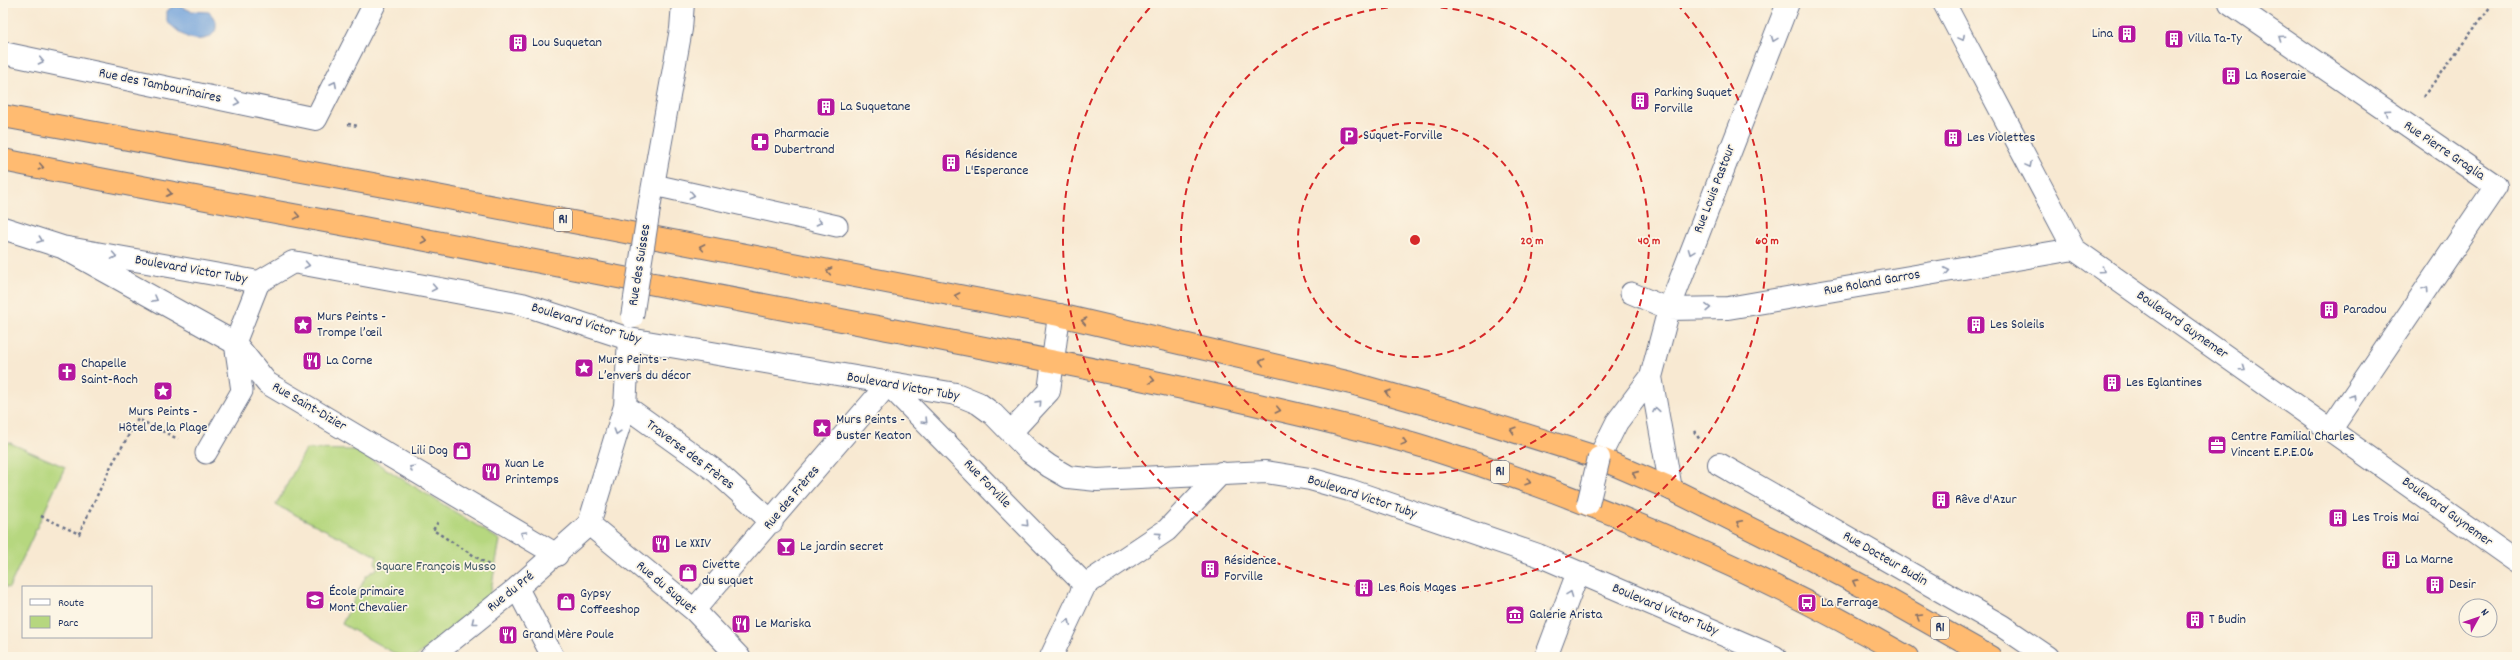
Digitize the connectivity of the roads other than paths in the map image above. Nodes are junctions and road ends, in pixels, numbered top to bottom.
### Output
1 (375, 3) edge
2 (683, 3) edge
3 (1788, 3) edge
4 (1944, 3) edge
5 (2230, 3) edge
6 (3, 53) edge
7 (3, 116) edge
8 (3, 160) edge
9 (652, 194) junction
10 (837, 226) dead end
11 (3, 228) edge
12 (62, 247) junction
13 (2074, 249) junction
14 (259, 282) junction
15 (1631, 293) dead end
16 (1669, 309) junction
17 (1058, 315) junction
18 (629, 339) junction
19 (235, 343) junction
20 (1054, 360) junction
21 (1651, 377) junction
22 (888, 384) junction
23 (624, 406) junction
24 (2331, 429) junction
25 (1012, 431) junction
26 (206, 453) road end
27 (1600, 458) junction
28 (1719, 464) dead end
29 (1221, 473) junction
30 (1671, 489) junction
31 (1588, 504) junction
32 (772, 522) junction
33 (589, 524) junction
34 (557, 555) junction
35 (2517, 562) edge
36 (1578, 572) junction
37 (1085, 585) junction
38 (517, 588) junction
39 (694, 610) junction
40 (431, 657) edge
41 (553, 657) edge
42 (739, 657) edge
43 (1051, 657) edge
44 (1546, 657) edge
45 (1775, 657) edge
46 (1907, 657) edge
47 (1990, 657) edge
48 (2048, 657) edge

6 -> 1 street, Rue des Tambourinaires
2 - 9 street, Rue des Suisses
3 -> 16 street, Rue Louis Pastour
4 -> 13 street, Boulevard Guynemer
24 -> 5 street, Rue Pierre Graglia
17 -> 7 highway, R1
8 -> 20 highway, R1
9 -> 10 lane
9 - 18 street, Rue des Suisses, bridge
11 -> 12 street, Rue Saint-Dizier
12 -> 14 street, Boulevard Victor Tuby
12 -> 19 street, Rue Saint-Dizier
16 -> 13 street, Rue Roland Garros
13 -> 24 street, Boulevard Guynemer
14 -> 18 street, Boulevard Victor Tuby
14 - 19 lane
15 - 16 lane
16 - 21 street, Rue Louis Pastour
17 - 20 street
27 -> 17 highway, R1
18 - 22 street, Boulevard Victor Tuby
18 - 23 street, Rue des Suisses
19 - 26 lane
34 -> 19 street, Rue Saint-Dizier
25 -> 20 street
20 -> 31 highway, R1
21 - 27 street, Rue Louis Pastour
30 -> 21 street, Rue Louis Pastour
22 - 25 street, Boulevard Victor Tuby
22 - 32 street, Rue des Frères
22 -> 37 street, Rue Forville
23 - 32 street, Traverse des Frères
23 -> 33 street, Rue des Suisses
24 - 35 street, Boulevard Guynemer
25 - 29 street, Boulevard Victor Tuby
30 -> 27 highway, R1
27 - 31 street, Rue Louis Pastour, bridge
28 - 48 street, Rue Docteur Budin
29 - 36 street, Boulevard Victor Tuby
37 -> 29 street
47 -> 30 highway, R1
31 - 46 highway, R1
32 - 39 street, Rue des Frères
33 - 34 street, Rue du Pré
33 - 39 street, Rue du Suquet
34 - 38 street, Rue du Pré
44 -> 36 street
36 - 45 street, Boulevard Victor Tuby
43 -> 37 street
38 -> 40 street, Rue du Pré
38 - 41 street
39 - 42 street, Rue du Suquet

